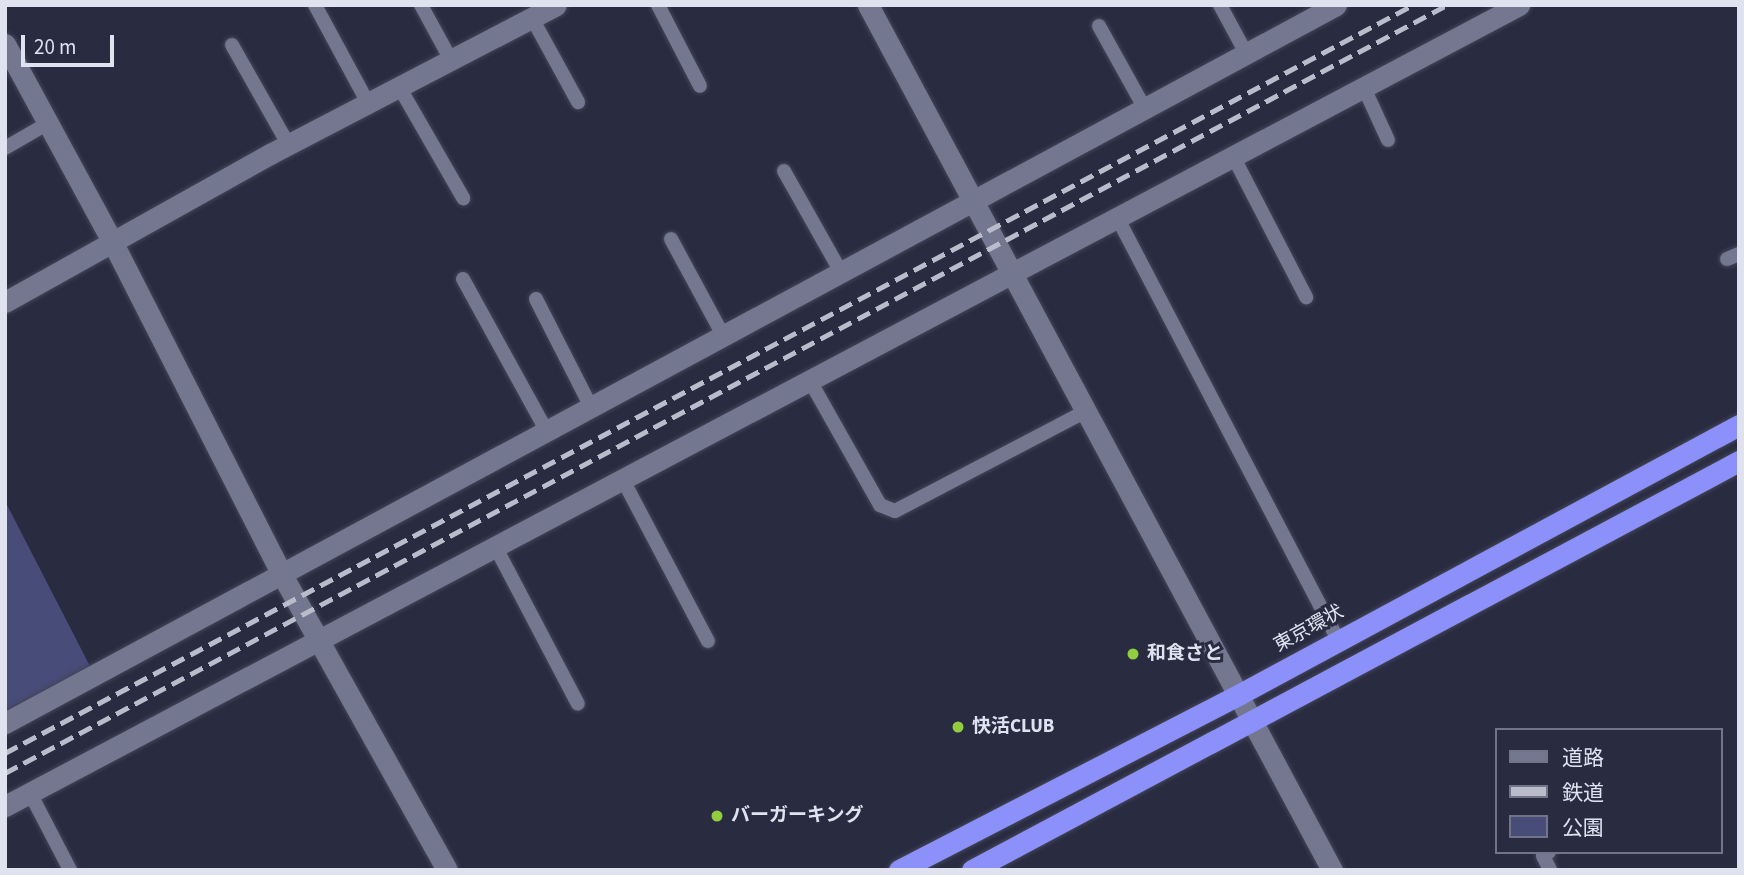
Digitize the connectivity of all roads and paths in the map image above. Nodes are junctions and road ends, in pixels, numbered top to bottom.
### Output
1 (316, 5) edge
2 (421, 5) edge
3 (658, 5) edge
4 (868, 5) edge
5 (1220, 5) edge
6 (1336, 5) edge
7 (1519, 5) edge
8 (543, 10) edge
9 (1099, 26) dead end
10 (5, 44) edge
11 (232, 45) dead end
12 (1247, 55) junction
13 (451, 60) junction
14 (700, 86) dead end
15 (401, 90) junction
16 (1365, 90) junction
17 (578, 102) dead end
18 (368, 103) junction
19 (1145, 109) junction
20 (50, 122) junction
21 (1388, 140) dead end
22 (288, 145) junction
23 (5, 148) edge
24 (1234, 158) junction
25 (784, 172) dead end
26 (463, 198) dead end
27 (975, 203) junction
28 (1118, 219) junction
29 (671, 239) dead end
30 (114, 245) junction
31 (841, 272) junction
32 (1012, 274) junction
33 (463, 279) dead end
34 (1306, 298) dead end
35 (536, 299) dead end
36 (5, 302) edge
37 (723, 335) junction
38 (809, 379) junction
39 (590, 405) junction
40 (1084, 412) junction
41 (1739, 425) edge
42 (546, 430) junction
43 (1739, 461) edge
44 (623, 480) junction
45 (495, 546) junction
46 (281, 573) junction
47 (1338, 639) junction
48 (319, 641) junction
49 (708, 642) dead end
50 (1240, 694) junction
51 (578, 704) dead end
52 (1253, 718) junction
53 (5, 723) edge
54 (30, 793) junction
55 (5, 806) edge
56 (1546, 854) edge
57 (70, 870) edge
58 (447, 870) edge
59 (899, 870) edge
60 (972, 870) edge
61 (1332, 870) edge
62 (1550, 870) edge

1 - 18 lane
2 - 13 lane
3 - 14 lane
4 - 27 street
5 - 12 lane
6 - 12 street
7 - 16 street
8 - 13 street
8 - 17 lane
9 - 19 lane
10 - 20 street
11 - 22 lane
12 - 19 street
13 - 15 street
15 - 18 street
15 - 26 lane
16 - 21 lane
16 - 24 street
18 - 22 street
19 - 27 street
20 - 23 lane
20 - 30 street
22 - 30 street
24 - 28 street
24 - 34 lane
25 - 31 lane
27 - 31 street
27 - 32 street
28 - 32 street
28 - 47 lane
29 - 37 lane
30 - 36 street
30 - 46 street
31 - 37 street
32 - 38 street
32 - 40 street
33 - 42 lane
35 - 39 lane
37 - 39 street
38 - 40 lane
38 - 44 street
39 - 42 street
40 - 50 street
41 - 47 highway, 東京環状
42 - 46 street
43 - 52 highway
44 - 45 street
44 - 49 lane
45 - 48 street
45 - 51 lane
46 - 48 street
46 - 53 street
47 - 50 highway, 東京環状
48 - 54 street
48 - 58 street
50 - 52 street
50 - 59 highway, 東京環状
52 - 60 highway
52 - 61 street
54 - 55 street
54 - 57 lane
56 - 62 lane

